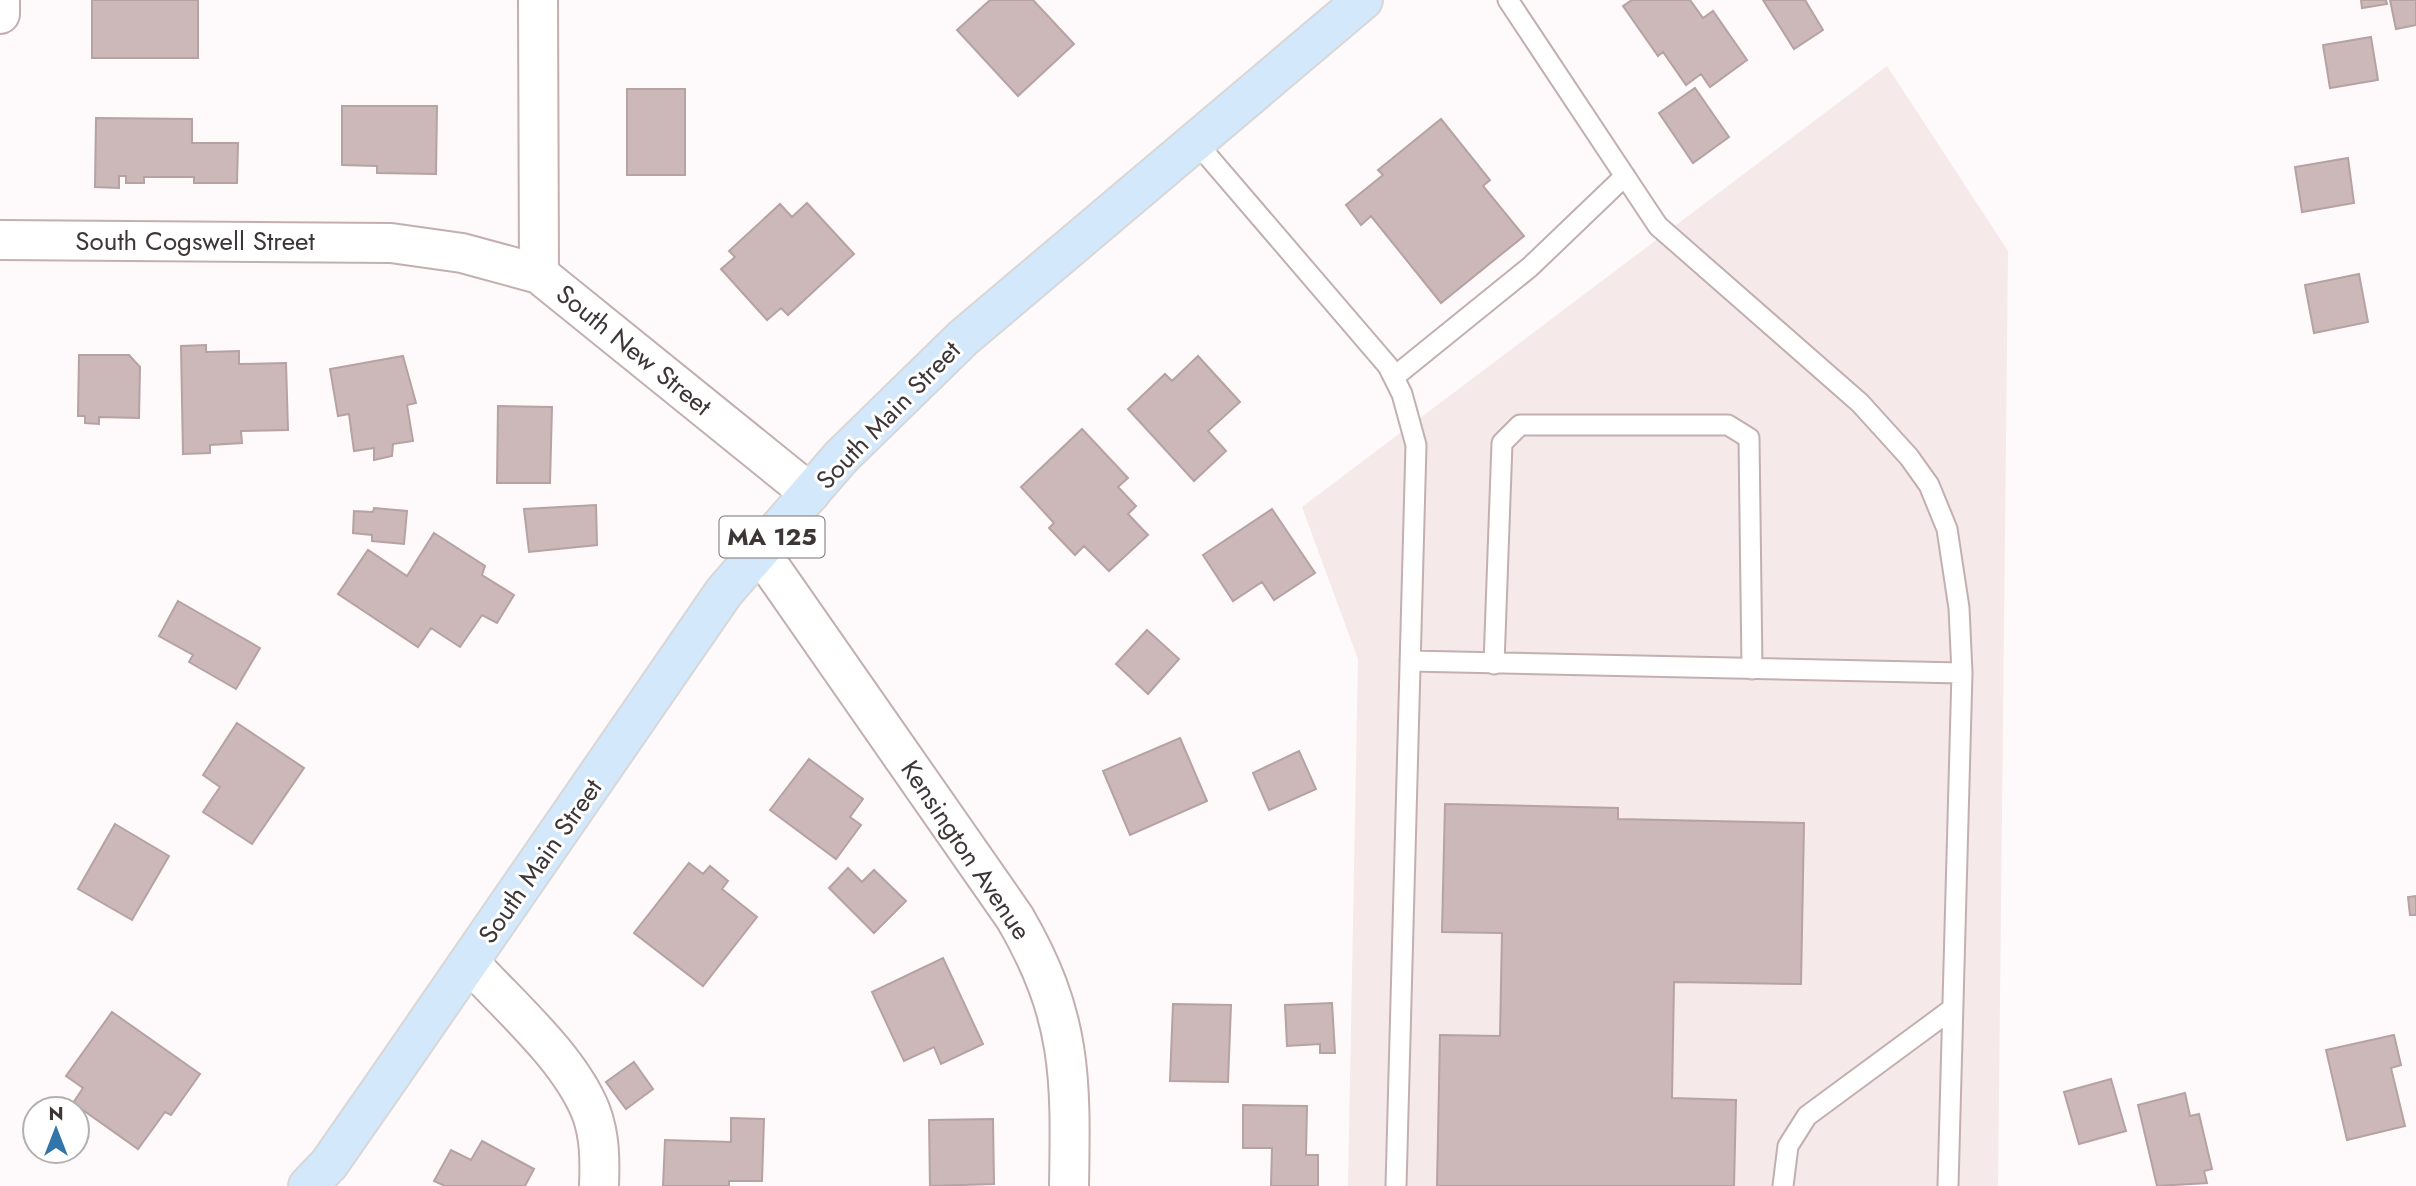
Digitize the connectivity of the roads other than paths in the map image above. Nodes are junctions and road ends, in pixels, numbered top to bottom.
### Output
1 (1, 0) edge
2 (538, 0) edge
3 (1363, 0) edge
4 (1508, 0) edge
5 (0, 14) edge
6 (1195, 141) junction
7 (1625, 176) junction
8 (0, 240) edge
9 (539, 274) junction
10 (1394, 377) junction
11 (810, 493) junction
12 (760, 552) junction
13 (1410, 662) junction
14 (1494, 664) junction
15 (1752, 669) junction
16 (1962, 673) junction
17 (470, 962) junction
18 (1952, 1009) junction
19 (308, 1186) edge
20 (600, 1186) edge
21 (1069, 1186) edge
22 (1396, 1186) edge
23 (1783, 1186) edge
24 (1948, 1186) edge

1 - 5 street
2 - 9 street, South New Street
3 - 6 main road, South Main Street / MA 125
4 - 7 lane
6 - 10 lane
6 - 11 main road, South Main Street / MA 125
7 - 10 lane
7 - 16 lane
8 - 9 street, South Cogswell Street
9 - 11 street, South New Street
10 - 13 lane
11 - 12 main road, South Main Street / MA 125
12 - 17 main road, South Main Street / MA 125
12 - 21 street, Kensington Avenue
13 - 14 lane
13 - 22 lane
14 - 15 lane
14 - 15 lane
15 - 16 lane
16 - 18 lane
17 - 19 main road, South Main Street / MA 125
17 - 20 street
18 - 23 lane
18 - 24 lane

